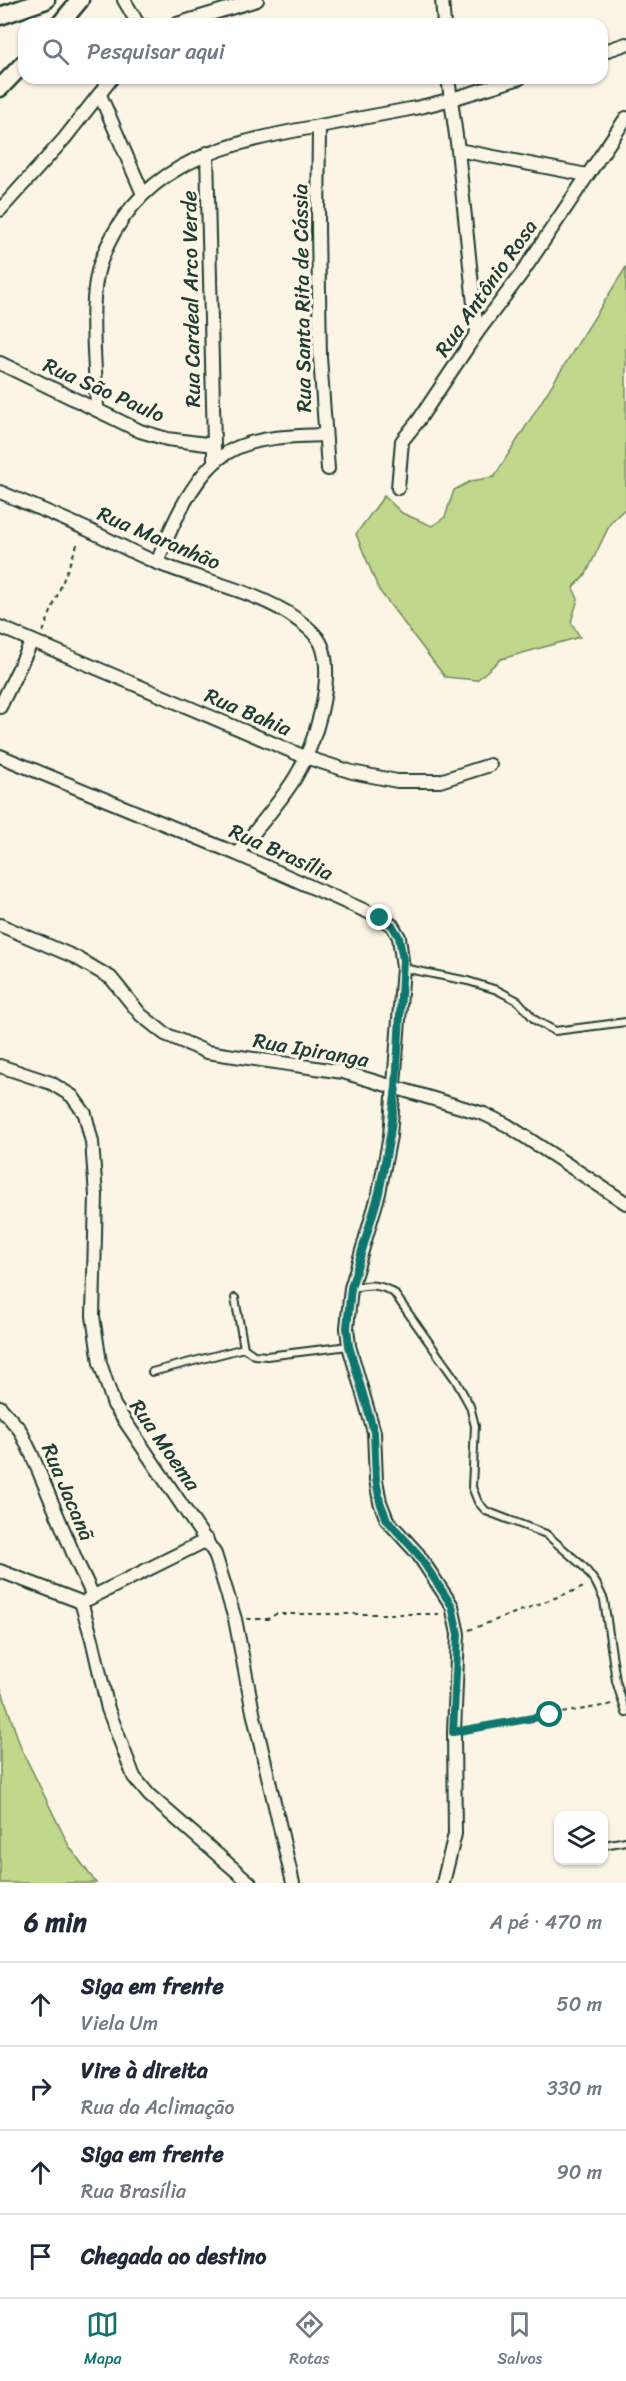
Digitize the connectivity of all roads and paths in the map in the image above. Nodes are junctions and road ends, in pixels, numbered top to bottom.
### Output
1 (46, 0) edge
2 (80, 0) edge
3 (124, 0) edge
4 (257, 0) edge
5 (442, 0) edge
6 (0, 16) edge
7 (65, 18) edge
8 (134, 18) edge
9 (197, 18) edge
10 (444, 18) edge
11 (626, 44) edge
12 (608, 50) edge
13 (18, 69) edge
14 (108, 84) edge
15 (449, 84) edge
16 (501, 84) edge
17 (0, 88) edge
18 (100, 95) junction
19 (450, 100) junction
20 (626, 118) edge
21 (319, 126) junction
22 (458, 150) junction
23 (207, 153) junction
24 (586, 175) junction
25 (143, 194) junction
26 (0, 210) edge
27 (477, 333) junction
28 (0, 363) edge
29 (97, 410) junction
30 (326, 435) junction
31 (214, 445) junction
32 (214, 462) junction
33 (328, 469) dead end
34 (398, 488) dead end
35 (0, 492) edge
36 (84, 528) junction
37 (157, 563) junction
38 (0, 627) edge
39 (35, 642) junction
40 (0, 707) edge
41 (0, 756) edge
42 (305, 757) junction
43 (490, 765) dead end
44 (237, 854) junction
45 (0, 925) edge
46 (403, 968) junction
47 (626, 1022) edge
48 (0, 1066) edge
49 (396, 1087) junction
50 (626, 1203) edge
51 (351, 1288) junction
52 (235, 1298) dead end
53 (349, 1346) junction
54 (244, 1348) junction
55 (152, 1372) dead end
56 (0, 1407) edge
57 (6, 1421) edge
58 (207, 1540) junction
59 (0, 1571) edge
60 (597, 1583) junction
61 (93, 1596) junction
62 (81, 1602) junction
63 (454, 1614) junction
64 (235, 1618) junction
65 (458, 1634) junction
66 (624, 1702) junction
67 (626, 1713) edge
68 (453, 1732) junction
69 (626, 1841) edge
70 (608, 1844) edge
71 (250, 1883) edge
72 (293, 1883) edge
73 (443, 1883) edge

1 - 6 street
2 - 7 street
3 - 8 street
4 - 9 street
5 - 10 street
11 - 12 street
13 - 17 street
14 - 18 street
15 - 19 street
16 - 19 street
18 - 25 street
18 - 26 street
19 - 21 street
19 - 22 street
20 - 24 street, Rua Antônio Rosa
21 - 23 street
21 - 30 street, Rua Santa Rita de Cássia
22 - 24 street
22 - 27 street
23 - 25 street
23 - 31 street, Rua Cardeal Arco Verde
24 - 27 street, Rua Antônio Rosa
25 - 29 street
27 - 34 street, Rua Antônio Rosa
28 - 29 street, Rua São Paulo
29 - 31 street, Rua São Paulo
30 - 32 street
30 - 33 street, Rua Santa Rita de Cássia
31 - 32 street
32 - 37 street
35 - 36 street, Rua Maranhão
36 - 37 street, Rua Maranhão
36 - 39 path
37 - 42 street, Rua Maranhão
38 - 39 street, Rua Bahia
39 - 40 street
39 - 42 street, Rua Bahia
41 - 44 street, Rua Brasília
42 - 43 street, Rua Bahia
42 - 44 street
44 - 46 street, Rua Brasília
45 - 49 street, Rua Ipiranga
46 - 47 lane
46 - 49 street, Rua Brasília
48 - 58 street, Rua Moema
49 - 50 street, Rua Ipiranga
49 - 51 street, Rua Brasília
51 - 53 street, Rua Brasília
51 - 60 lane
52 - 54 lane
53 - 54 lane
53 - 63 street, Rua Brasília
54 - 55 lane
56 - 57 street, Rua Jacanã
57 - 61 street, Rua Jacanã
58 - 61 street
58 - 64 street, Rua Moema
59 - 62 street
60 - 65 path
60 - 66 lane
61 - 62 street
62 - 71 street
63 - 64 path
63 - 65 street, Rua Brasília
64 - 72 street, Rua Moema
65 - 68 street, Rua Brasília
66 - 67 lane
66 - 68 path
68 - 73 street, Rua Brasília
69 - 70 lane

